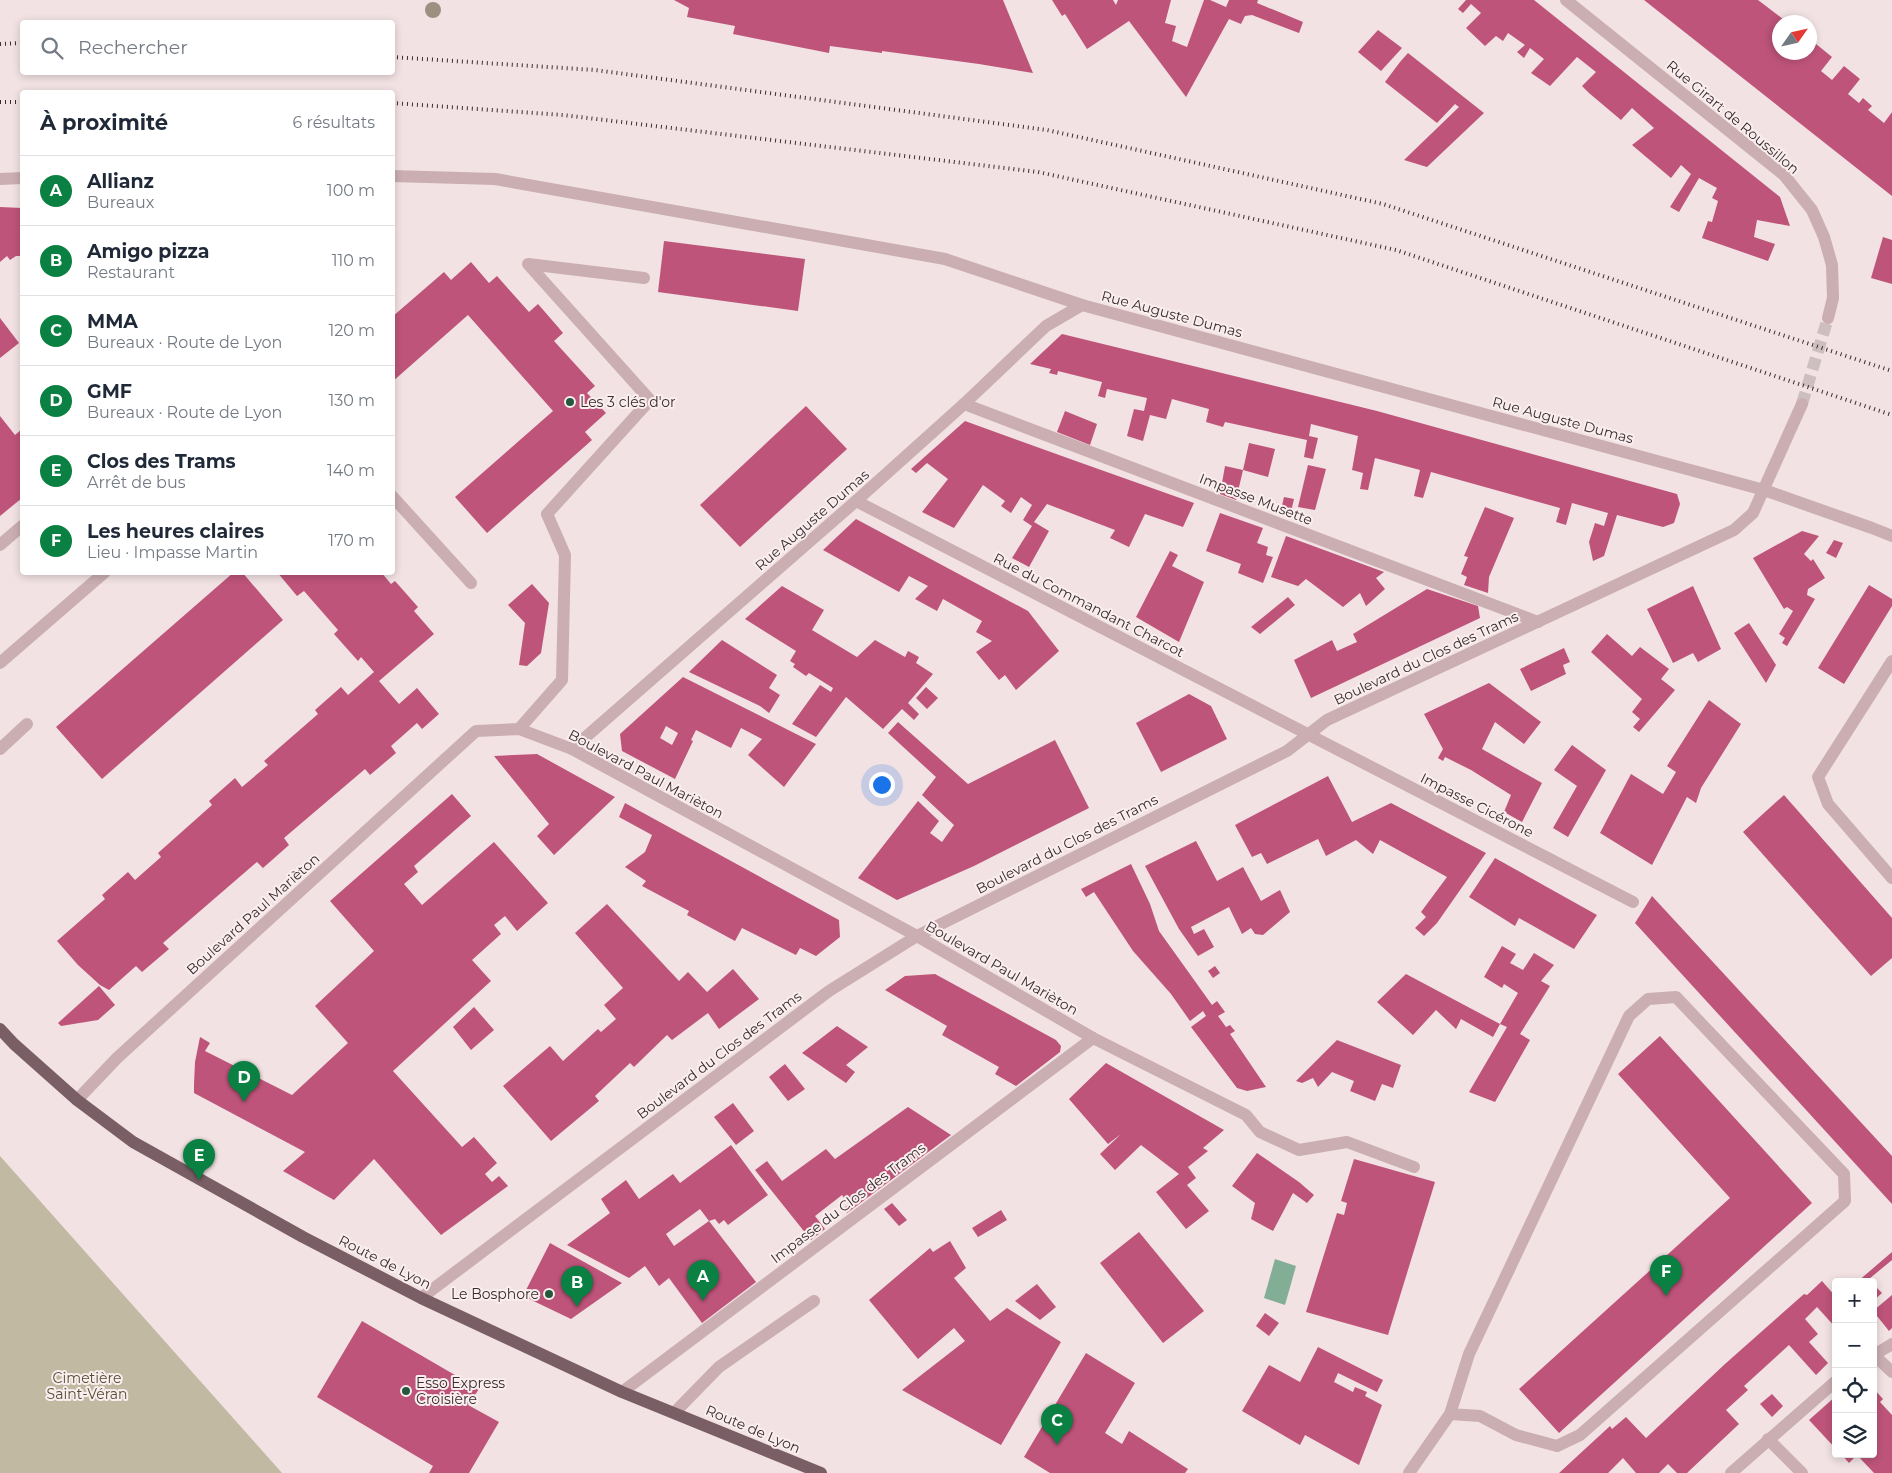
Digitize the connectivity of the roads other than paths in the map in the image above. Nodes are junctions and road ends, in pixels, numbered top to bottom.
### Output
1 (1566, 0) edge
2 (395, 176) edge
3 (20, 178) edge
4 (0, 179) edge
5 (644, 278) dead end
6 (1082, 305) junction
7 (1828, 318) tunnel mouth
8 (964, 404) junction
9 (1802, 404) tunnel mouth
10 (1764, 490) junction
11 (395, 499) edge
12 (856, 502) junction
13 (20, 528) edge
14 (1892, 536) edge
15 (0, 545) edge
16 (102, 575) edge
17 (471, 583) dead end
18 (1538, 622) junction
19 (1892, 661) edge
20 (0, 663) edge
21 (28, 724) dead end
22 (519, 729) junction
23 (1308, 735) junction
24 (0, 749) edge
25 (572, 749) junction
26 (1892, 878) edge
27 (1633, 902) dead end
28 (917, 936) junction
29 (0, 1029) edge
30 (1093, 1038) junction
31 (76, 1100) junction
32 (1414, 1167) dead end
33 (421, 1298) junction
34 (814, 1301) dead end
35 (1892, 1344) edge
36 (1877, 1354) edge
37 (1877, 1359) edge
38 (1892, 1372) edge
39 (1832, 1384) edge
40 (622, 1392) junction
41 (675, 1412) junction
42 (1450, 1414) junction
43 (1768, 1440) junction
44 (821, 1473) edge
45 (1409, 1473) edge
46 (1731, 1473) edge
47 (1802, 1473) edge

1 - 7 street, Rue Girart de Roussillon
2 - 6 street
3 - 4 street
5 - 22 street
6 - 8 street, Rue Auguste Dumas
6 - 10 street, Rue Auguste Dumas
8 - 12 street, Rue Auguste Dumas
8 - 18 street, Impasse Musette
9 - 10 street
10 - 14 street, Rue Auguste Dumas
10 - 18 street, Boulevard du Clos des Trams
11 - 17 street
12 - 23 street, Rue du Commandant Charcot
12 - 25 street, Rue Auguste Dumas
13 - 15 street
16 - 20 street
18 - 23 street, Boulevard du Clos des Trams
19 - 26 street
21 - 24 street
22 - 25 street, Boulevard Paul Marièton
22 - 31 street, Boulevard Paul Marièton
23 - 27 street, Impasse Cicérone
23 - 28 street, Boulevard du Clos des Trams
25 - 28 street, Boulevard Paul Marièton
28 - 30 street, Boulevard Paul Marièton
28 - 33 street, Boulevard du Clos des Trams
29 - 31 main road, Route de Lyon
30 - 32 street, Boulevard Paul Marièton
30 - 40 street, Impasse du Clos des Trams
31 - 33 main road, Route de Lyon
33 - 40 main road, Route de Lyon
34 - 41 street
35 - 36 street
37 - 38 street
39 - 43 street
40 - 41 main road, Route de Lyon
41 - 44 main road, Route de Lyon
42 - 42 street
42 - 45 street
43 - 46 street
43 - 47 street

